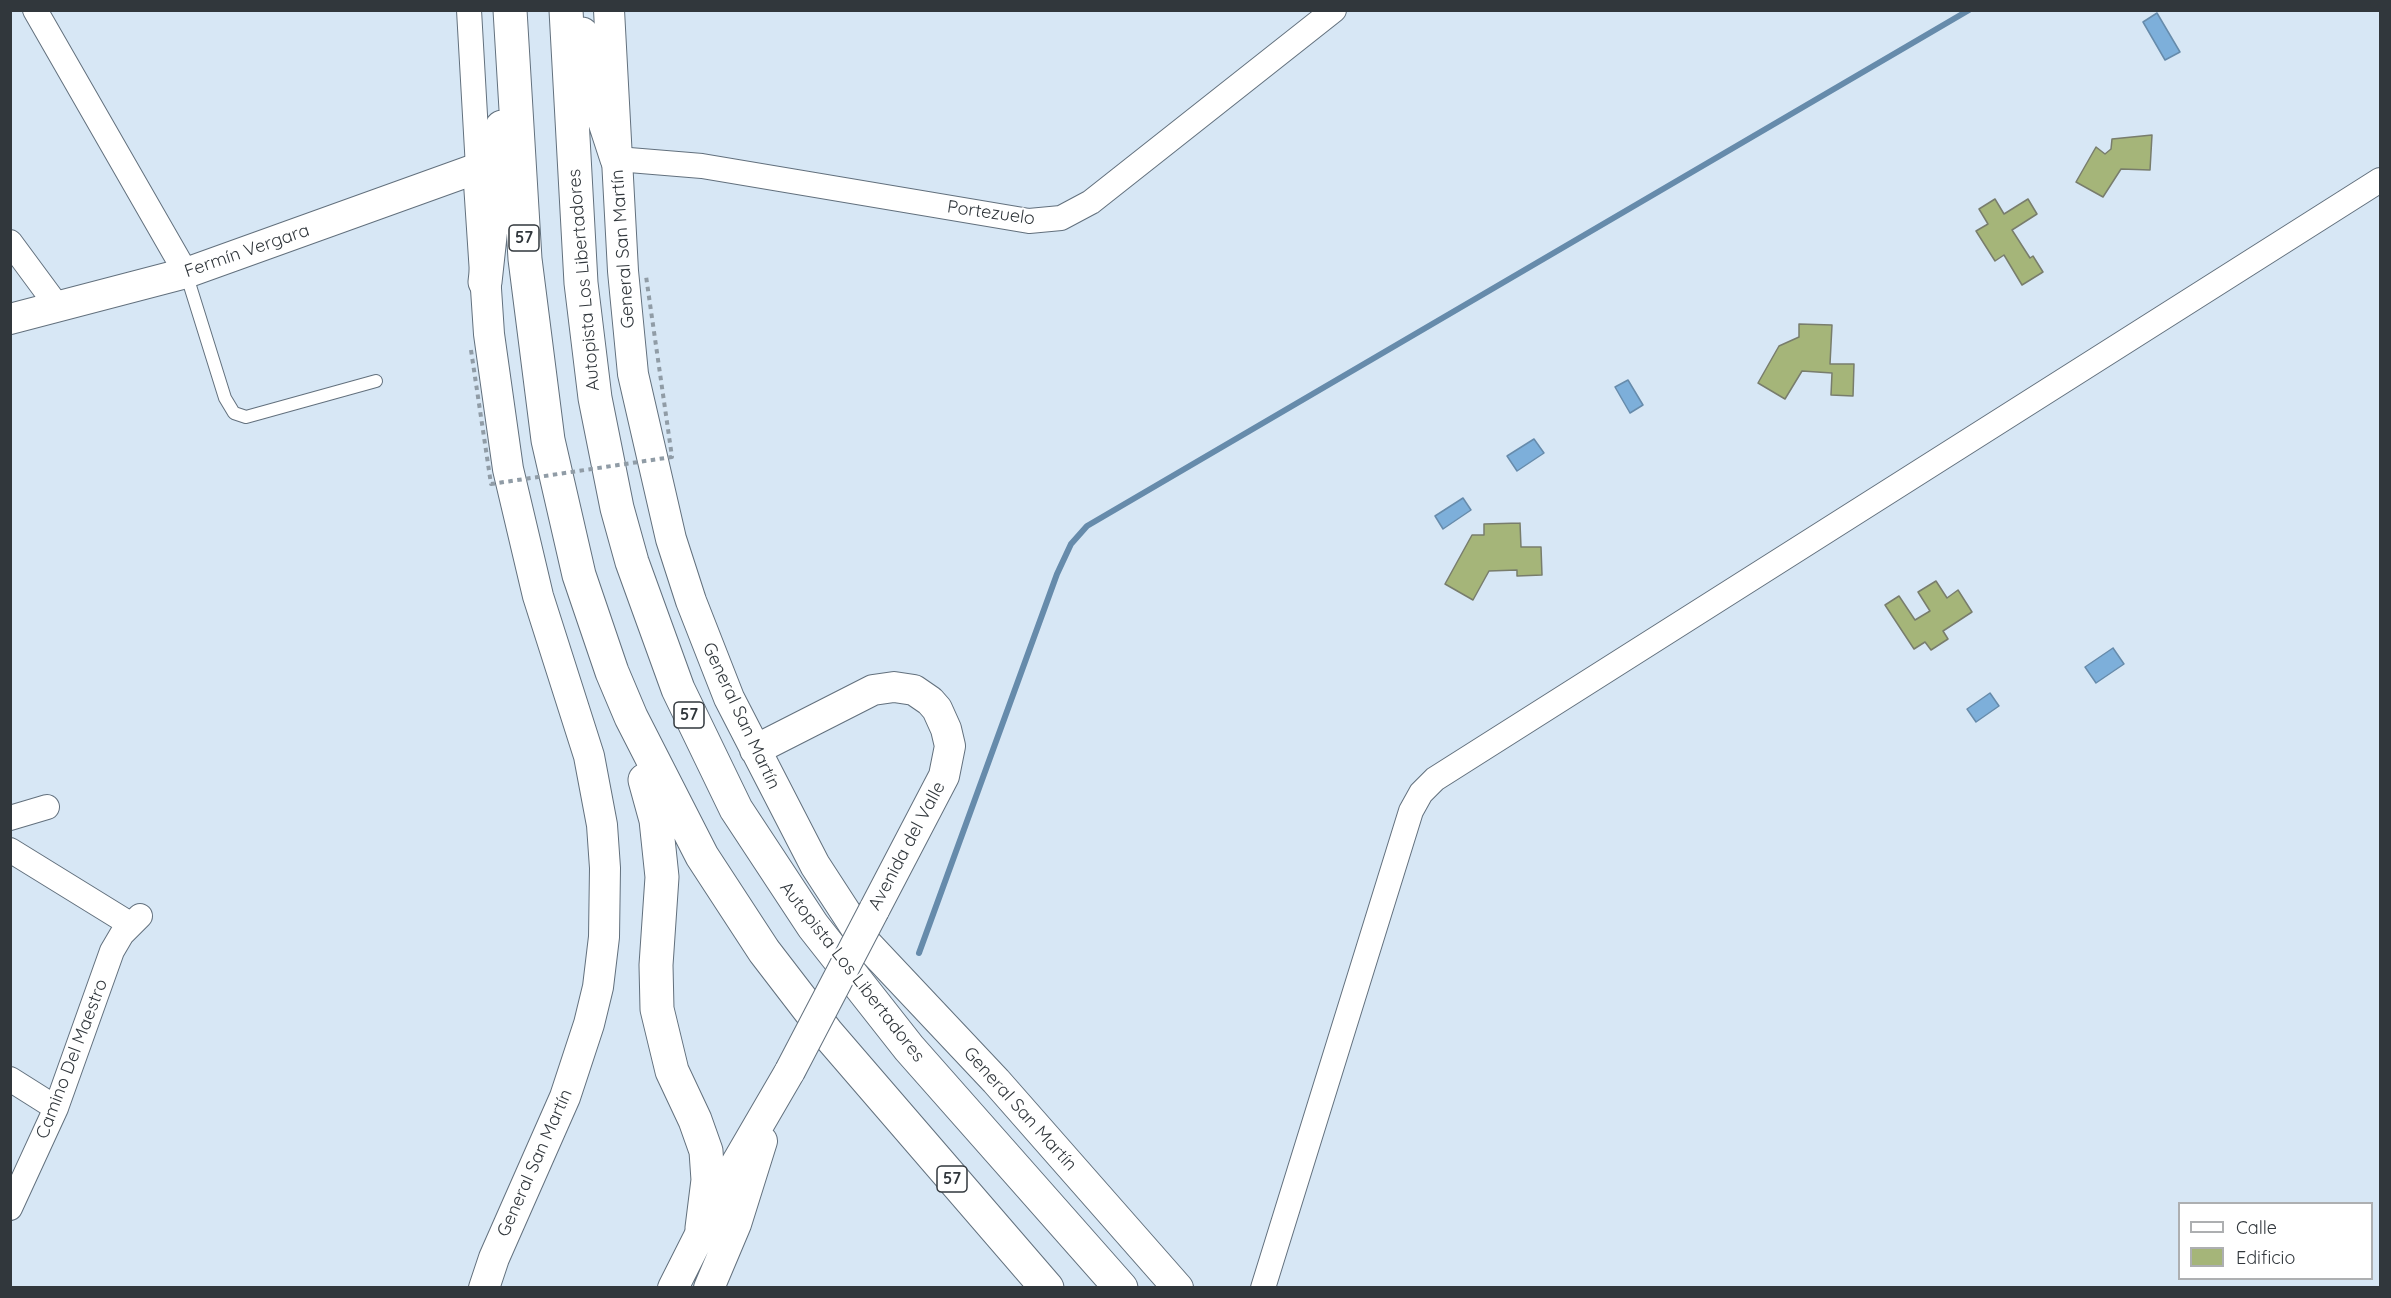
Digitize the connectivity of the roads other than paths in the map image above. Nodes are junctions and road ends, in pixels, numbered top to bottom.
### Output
1 (35, 10) edge
2 (469, 10) edge
3 (566, 10) edge
4 (577, 10) edge
5 (609, 10) edge
6 (1335, 10) edge
7 (511, 23) edge
8 (617, 159) junction
9 (478, 168) junction
10 (2380, 180) edge
11 (10, 242) edge
12 (186, 273) junction
13 (485, 282) junction
14 (58, 307) junction
15 (10, 319) edge
16 (376, 381) dead end
17 (612, 672) junction
18 (755, 750) junction
19 (47, 807) dead end
20 (10, 819) edge
21 (10, 850) edge
22 (10, 1079) edge
23 (783, 1083) junction
24 (56, 1108) junction
25 (10, 1208) edge
26 (702, 1228) junction
27 (484, 1287) edge
28 (673, 1287) edge
29 (709, 1287) edge
30 (1047, 1287) edge
31 (1121, 1287) edge
32 (1178, 1287) edge
33 (1263, 1287) edge

1 - 12 street
2 - 9 street, General San Martín
3 - 31 highway, Autopista Los Libertadores / 57
4 - 8 highway
5 - 8 street, General San Martín
6 - 8 street, Portezuelo
7 - 13 highway
7 - 17 highway, 57
8 - 18 street, General San Martín
9 - 12 street, Fermín Vergara
9 - 13 street, General San Martín
10 - 33 street
11 - 14 street
12 - 14 street, Fermín Vergara
12 - 16 lane
13 - 27 street, General San Martín
14 - 15 street, Fermín Vergara
17 - 26 highway
17 - 30 highway, 57
18 - 23 street, Avenida del Valle, bridge
18 - 32 street, General San Martín
19 - 20 street
21 - 24 street, Camino Del Maestro
22 - 24 street
23 - 26 street, Avenida del Valle
23 - 29 street, Avenida del Valle
24 - 25 street, Camino Del Maestro
26 - 28 street, Avenida del Valle

